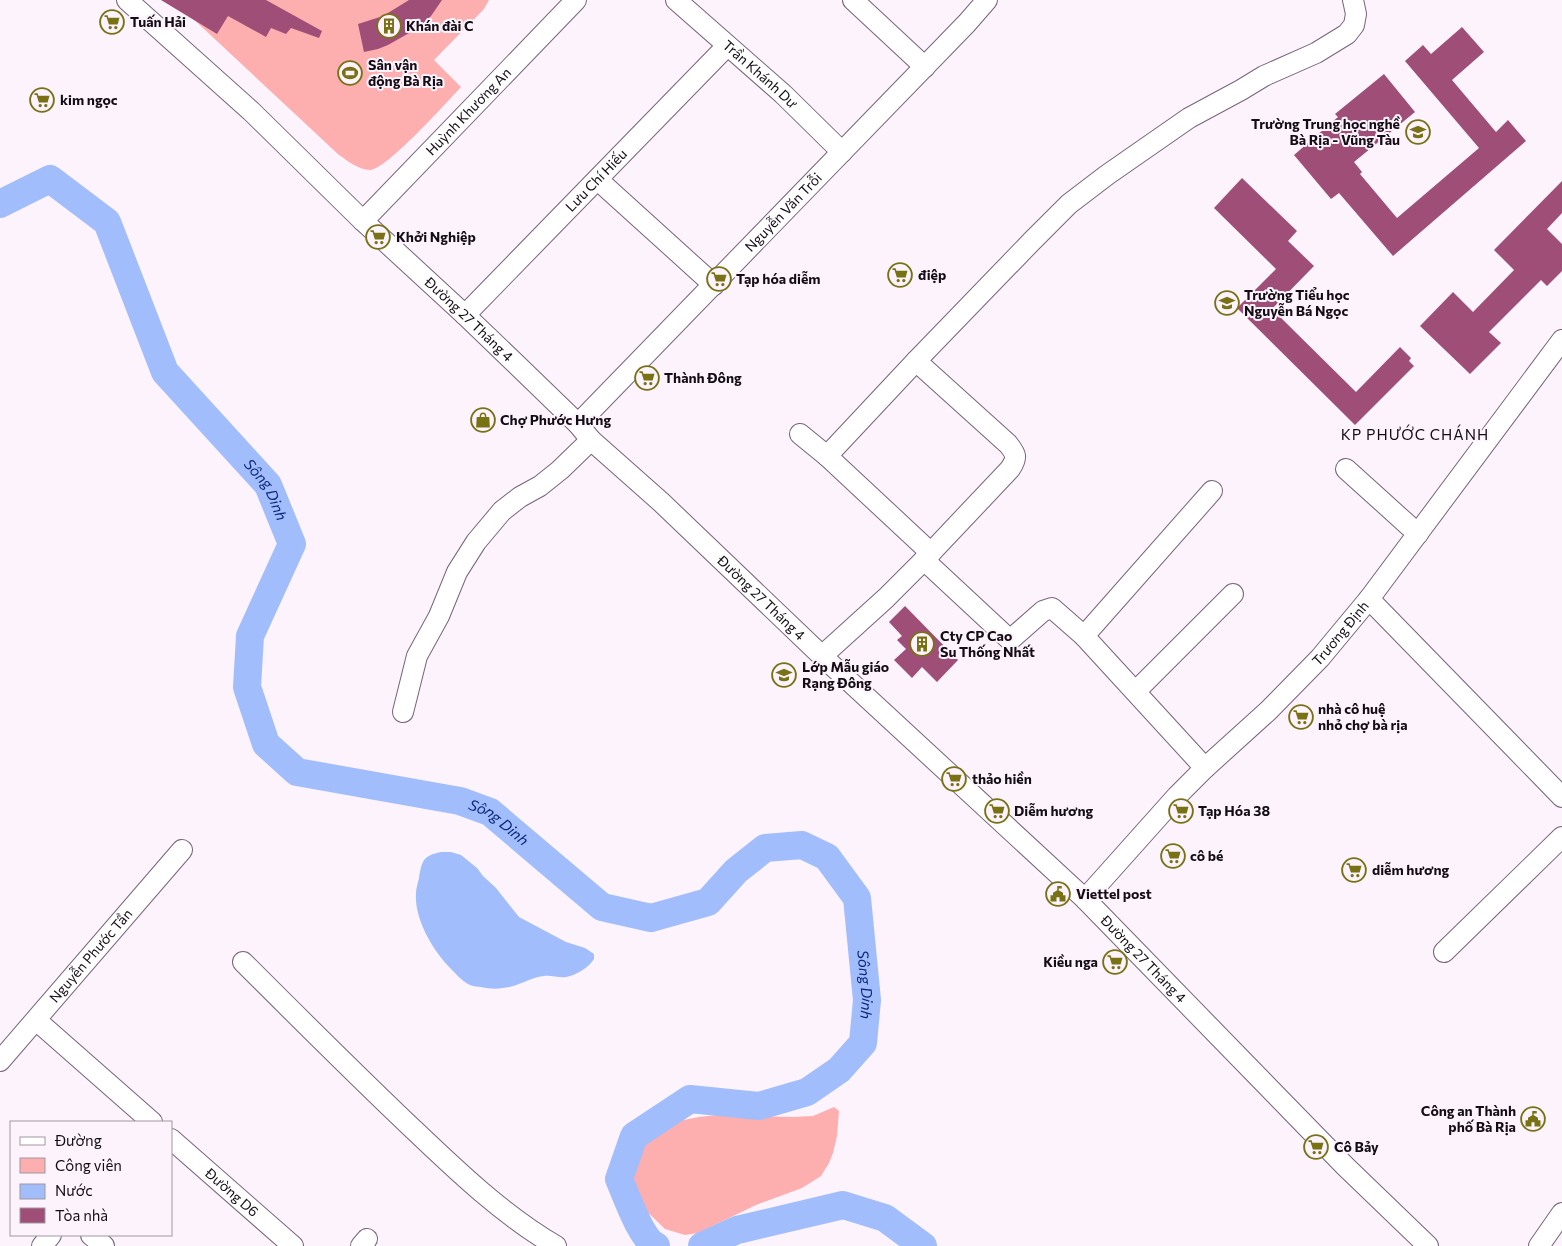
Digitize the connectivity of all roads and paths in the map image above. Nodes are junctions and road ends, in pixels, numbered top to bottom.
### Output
1 (576, 0) edge
2 (676, 0) edge
3 (853, 0) edge
4 (987, 0) edge
5 (1353, 0) edge
6 (126, 1) edge
7 (727, 46) junction
8 (925, 66) junction
9 (842, 152) junction
10 (598, 180) junction
11 (363, 221) junction
12 (714, 285) junction
13 (465, 315) junction
14 (1562, 340) edge
15 (916, 360) junction
16 (578, 424) junction
17 (800, 434) dead end
18 (591, 440) junction
19 (827, 456) junction
20 (1346, 469) dead end
21 (1212, 491) dead end
22 (1418, 534) junction
23 (928, 556) junction
24 (1233, 594) dead end
25 (1370, 599) junction
26 (1084, 636) junction
27 (822, 656) junction
28 (1136, 691) junction
29 (403, 712) dead end
30 (1205, 768) junction
31 (1562, 797) edge
32 (1562, 836) edge
33 (182, 850) dead end
34 (1085, 899) junction
35 (1444, 952) dead end
36 (243, 962) dead end
37 (36, 1020) junction
38 (0, 1061) edge
39 (149, 1121) edge
40 (172, 1140) edge
41 (1562, 1214) edge
42 (50, 1236) edge
43 (92, 1236) edge
44 (42, 1246) edge
45 (104, 1246) edge
46 (294, 1246) edge
47 (556, 1246) edge
48 (1428, 1246) edge
49 (1539, 1246) edge

1 - 11 street, Huỳnh Khương An
2 - 7 street, Trần Khánh Dư
3 - 8 street
4 - 8 street, Nguyễn Văn Trỗi
5 - 15 street
6 - 11 street, Đường 27 Tháng 4
7 - 9 street, Trần Khánh Dư
7 - 10 street, Lưu Chí Hiếu
8 - 9 street, Nguyễn Văn Trỗi
9 - 12 street, Nguyễn Văn Trỗi
10 - 12 street
10 - 13 street, Lưu Chí Hiếu
11 - 13 street, Đường 27 Tháng 4
12 - 16 street, Nguyễn Văn Trỗi
13 - 16 street, Đường 27 Tháng 4
14 - 22 street, Trương Định
15 - 19 street
15 - 23 street
16 - 18 street, Đường 27 Tháng 4
17 - 19 street
18 - 27 street, Đường 27 Tháng 4
18 - 29 street
19 - 23 street
20 - 22 street
21 - 26 street
22 - 25 street, Trương Định
23 - 26 street
23 - 27 street
24 - 28 street
25 - 30 street, Trương Định
25 - 31 street
26 - 28 street
27 - 34 street, Đường 27 Tháng 4
28 - 30 street
30 - 34 street, Trương Định
32 - 35 street
33 - 37 street, Nguyễn Phước Tần
34 - 48 street, Đường 27 Tháng 4
36 - 47 street
37 - 38 street, Nguyễn Phước Tần
37 - 39 street
40 - 46 street, Đường D6
41 - 49 street
42 - 44 street
43 - 45 street

